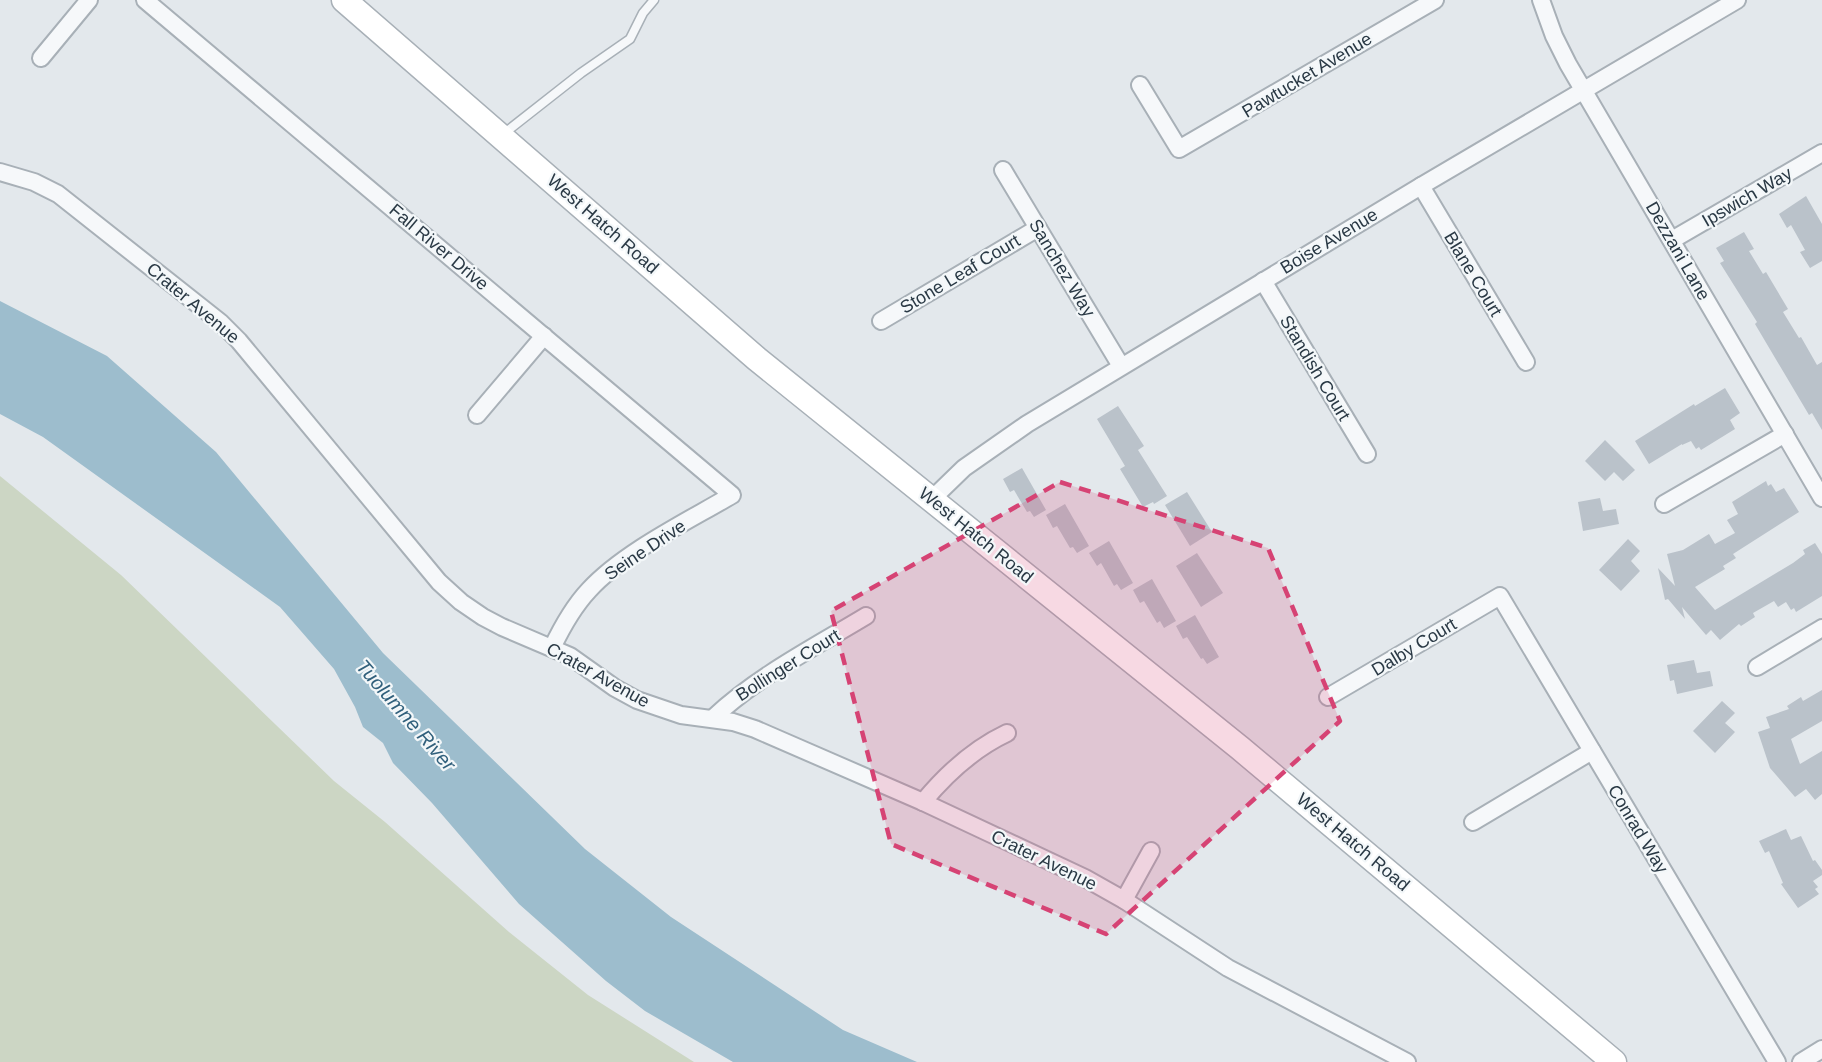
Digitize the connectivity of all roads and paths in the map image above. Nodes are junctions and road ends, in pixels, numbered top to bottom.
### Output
1 (89, 0) edge
2 (145, 0) edge
3 (344, 0) edge
4 (654, 0) edge
5 (1434, 0) edge
6 (1541, 0) edge
7 (1737, 0) edge
8 (41, 58) dead end
9 (1140, 85) dead end
10 (1583, 90) junction
11 (501, 135) junction
12 (1821, 156) edge
13 (1003, 170) dead end
14 (0, 172) edge
15 (1421, 186) junction
16 (1038, 228) junction
17 (1672, 240) junction
18 (1263, 281) junction
19 (881, 321) dead end
20 (544, 336) junction
21 (1526, 362) dead end
22 (1121, 366) junction
23 (477, 415) dead end
24 (1785, 434) junction
25 (1367, 454) dead end
26 (732, 495) joint
27 (1822, 498) edge
28 (932, 499) junction
29 (1664, 504) dead end
30 (1500, 596) joint
31 (866, 616) dead end
32 (1822, 628) edge
33 (552, 648) junction
34 (1757, 667) dead end
35 (1328, 698) dead end
36 (713, 718) junction
37 (1008, 733) dead end
38 (1592, 751) junction
39 (923, 802) junction
40 (1473, 822) dead end
41 (1151, 850) dead end
42 (1125, 900) junction
43 (1822, 1049) edge
44 (1407, 1062) edge
45 (1614, 1062) edge
46 (1777, 1062) edge
47 (1801, 1062) edge

1 - 8 street
2 - 20 street, Fall River Drive
3 - 11 main road, West Hatch Road
4 - 11 lane
5 - 9 street, Pawtucket Avenue
6 - 10 street, Dezzani Lane
7 - 10 street, Boise Avenue
10 - 15 street, Boise Avenue
10 - 17 street, Dezzani Lane
11 - 28 main road, West Hatch Road
12 - 17 street, Ipswich Way
13 - 16 street, Sanchez Way
14 - 33 street, Crater Avenue
15 - 18 street, Boise Avenue
15 - 21 street, Blane Court
16 - 19 street, Stone Leaf Court
16 - 22 street, Sanchez Way
17 - 24 street, Dezzani Lane
18 - 22 street, Boise Avenue
18 - 25 street, Standish Court
20 - 23 street
20 - 26 street, Fall River Drive
22 - 28 street, Boise Avenue
24 - 27 street, Dezzani Lane
24 - 29 street
26 - 33 street, Seine Drive
28 - 45 main road, West Hatch Road
30 - 35 street, Dalby Court
30 - 38 street, Conrad Way
31 - 36 street, Bollinger Court
32 - 34 street
33 - 36 street, Crater Avenue
36 - 39 street, Crater Avenue
37 - 39 street
38 - 40 street
38 - 46 street, Conrad Way
39 - 42 street, Crater Avenue
41 - 42 street
42 - 44 street, Crater Avenue
43 - 47 street

